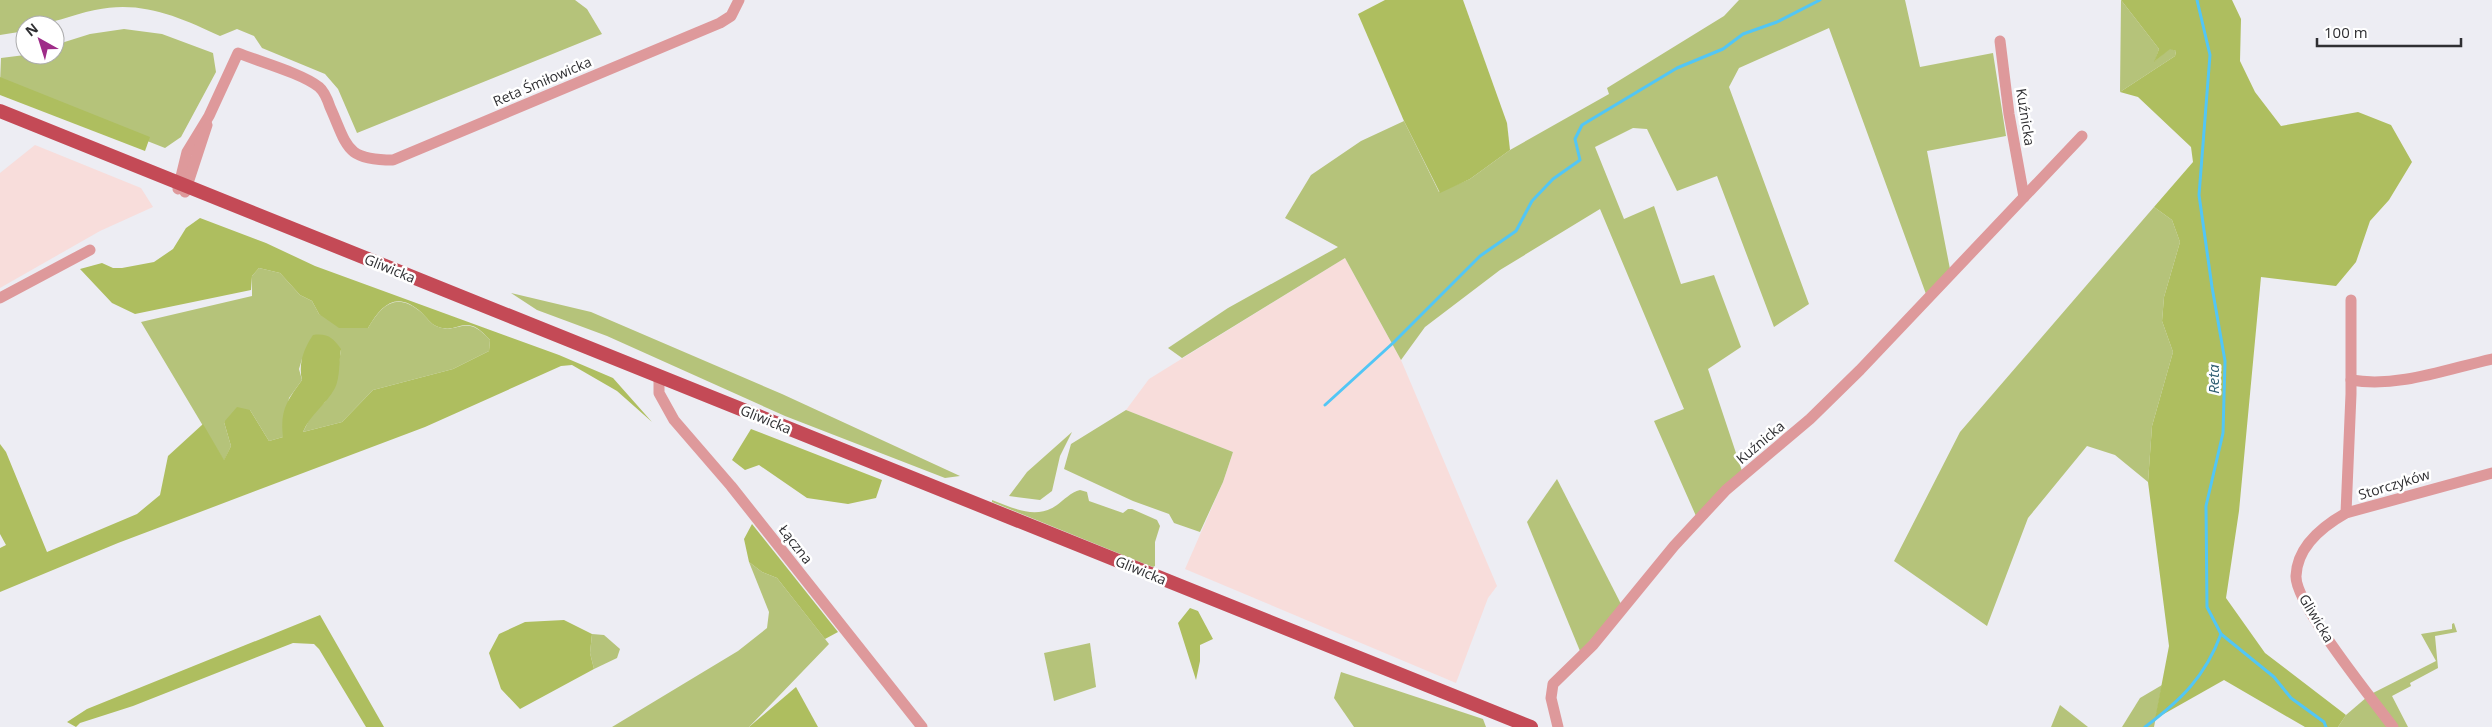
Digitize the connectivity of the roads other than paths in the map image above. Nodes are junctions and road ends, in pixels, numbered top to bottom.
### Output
1 (739, 0) edge
2 (2000, 41) dead end
3 (0, 111) edge
4 (2082, 136) dead end
5 (182, 188) junction
6 (2024, 197) junction
7 (90, 250) dead end
8 (0, 298) edge
9 (2351, 300) dead end
10 (2492, 359) edge
11 (659, 377) junction
12 (2351, 380) junction
13 (2492, 473) edge
14 (2346, 514) junction
15 (922, 727) edge
16 (1531, 727) edge
17 (1558, 727) edge
18 (2393, 727) edge

1 - 5 street, Reta Śmiłowicka
2 - 6 street, Kuźnicka
3 - 5 main road, Gliwicka
4 - 6 street, Kuźnicka
5 - 11 main road, Gliwicka
6 - 17 street, Kuźnicka
7 - 8 street
9 - 12 street, Storczyków
10 - 12 street
11 - 15 street, Łączna
11 - 16 main road, Gliwicka
12 - 14 street, Storczyków
13 - 14 street, Storczyków
14 - 18 street, Gliwicka

